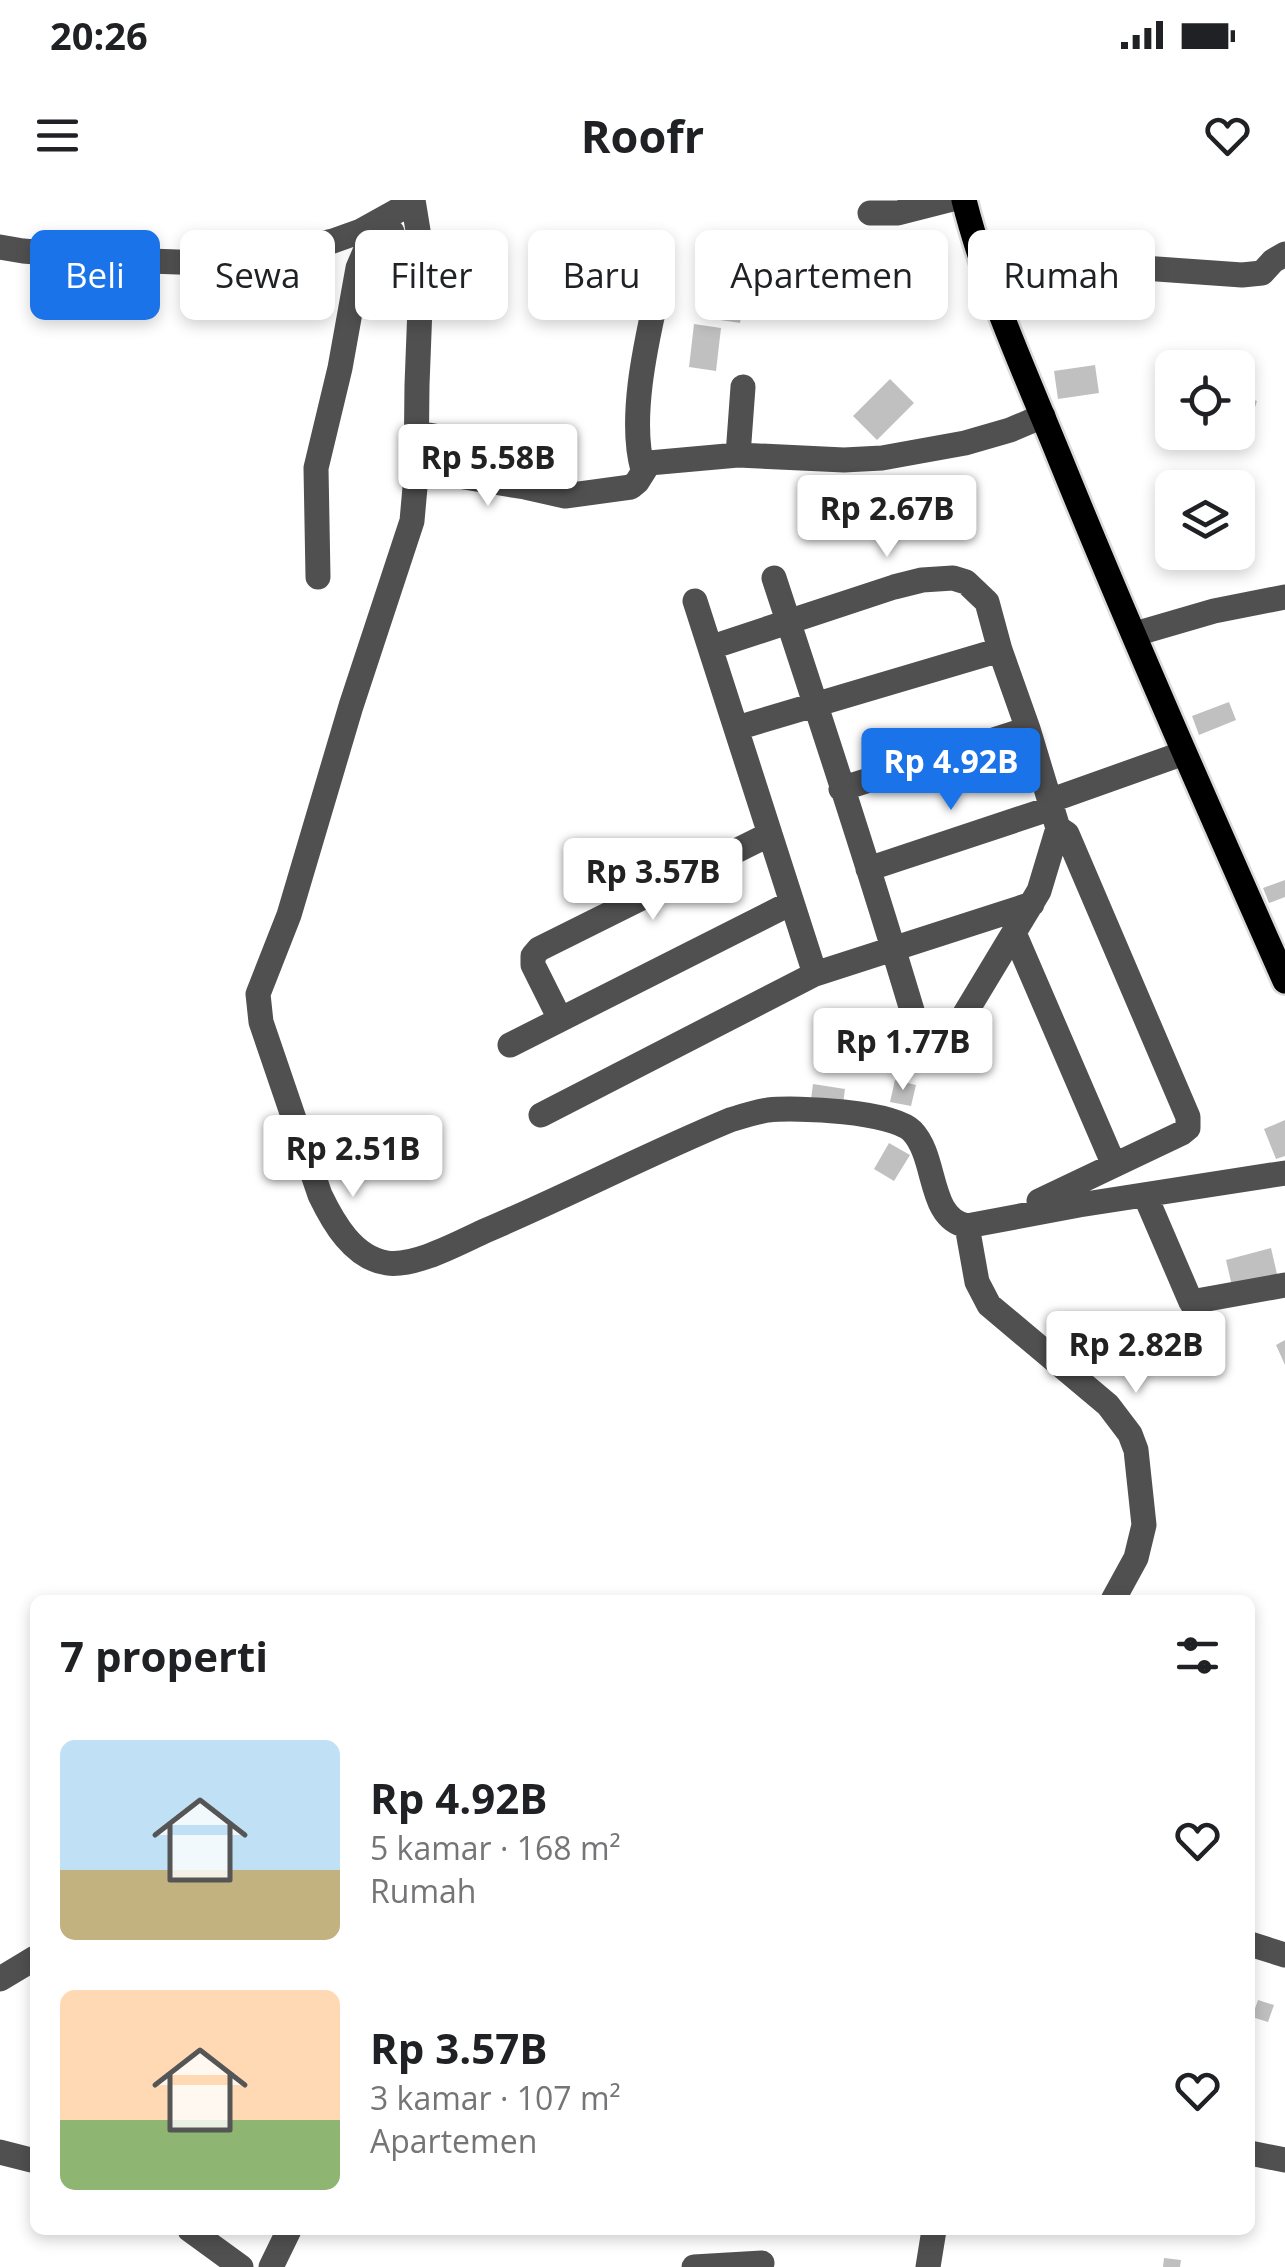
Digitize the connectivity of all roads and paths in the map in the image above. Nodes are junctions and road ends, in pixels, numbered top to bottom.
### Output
1 (949, 200) edge
2 (964, 200) edge
3 (414, 208) edge
4 (870, 213) dead end
5 (973, 230) edge
6 (0, 247) edge
7 (1285, 254) edge
8 (1155, 269) edge
9 (651, 320) edge
10 (1005, 320) edge
11 (743, 387) dead end
12 (1043, 416) junction
13 (418, 433) junction
14 (526, 452) dead end
15 (738, 455) junction
16 (643, 470) junction
17 (416, 476) junction
18 (318, 577) dead end
19 (774, 578) dead end
20 (1285, 596) edge
21 (695, 600) dead end
22 (788, 620) junction
23 (1135, 634) junction
24 (712, 647) junction
25 (1000, 650) junction
26 (816, 704) junction
27 (737, 728) junction
28 (1028, 729) junction
29 (1184, 753) junction
30 (841, 789) junction
31 (1053, 812) junction
32 (770, 834) junction
33 (868, 870) junction
34 (792, 903) junction
35 (1032, 904) junction
36 (1014, 932) junction
37 (894, 949) junction
38 (815, 974) junction
39 (1285, 980) edge
40 (560, 1019) junction
41 (510, 1044) dead end
42 (541, 1115) dead end
43 (1114, 1165) junction
44 (1285, 1173) edge
45 (1145, 1195) junction
46 (1039, 1201) dead end
47 (967, 1226) junction
48 (1285, 1285) edge
49 (1117, 1595) edge
50 (1255, 1946) edge
51 (1285, 1955) edge
52 (30, 1961) edge
53 (0, 1978) edge
54 (0, 2152) edge
55 (1255, 2154) edge
56 (30, 2160) edge
57 (1285, 2160) edge
58 (197, 2235) edge
59 (288, 2235) edge
60 (933, 2235) edge
61 (762, 2263) dead end
62 (241, 2267) edge
63 (272, 2267) edge
64 (694, 2267) edge
65 (928, 2267) edge

1 - 4 street
2 - 5 main road
3 - 6 street
3 - 13 street
3 - 18 street
7 - 8 street
9 - 16 street
10 - 12 main road
11 - 15 street
12 - 15 street
12 - 23 main road
13 - 14 street
13 - 17 street
15 - 16 street
16 - 17 street
17 - 47 street
19 - 22 street
20 - 23 street
21 - 24 street
22 - 24 street
22 - 25 street
22 - 26 street
23 - 29 main road
24 - 27 street
25 - 26 street
25 - 28 street
26 - 27 street
26 - 30 street
27 - 32 street
28 - 30 street
28 - 31 street
29 - 31 street
29 - 39 main road
30 - 33 street
31 - 33 street
31 - 35 street
31 - 43 street
32 - 34 street
32 - 40 street
33 - 37 street
34 - 38 street
34 - 40 street
35 - 36 street
35 - 37 street
36 - 37 street
36 - 43 street
37 - 38 street
38 - 42 street
40 - 41 street
43 - 46 street
44 - 45 street
45 - 47 street
45 - 48 street
47 - 49 street
50 - 51 street
52 - 53 street
54 - 56 street
55 - 57 street
58 - 62 street
59 - 63 street
60 - 65 street
61 - 64 street

